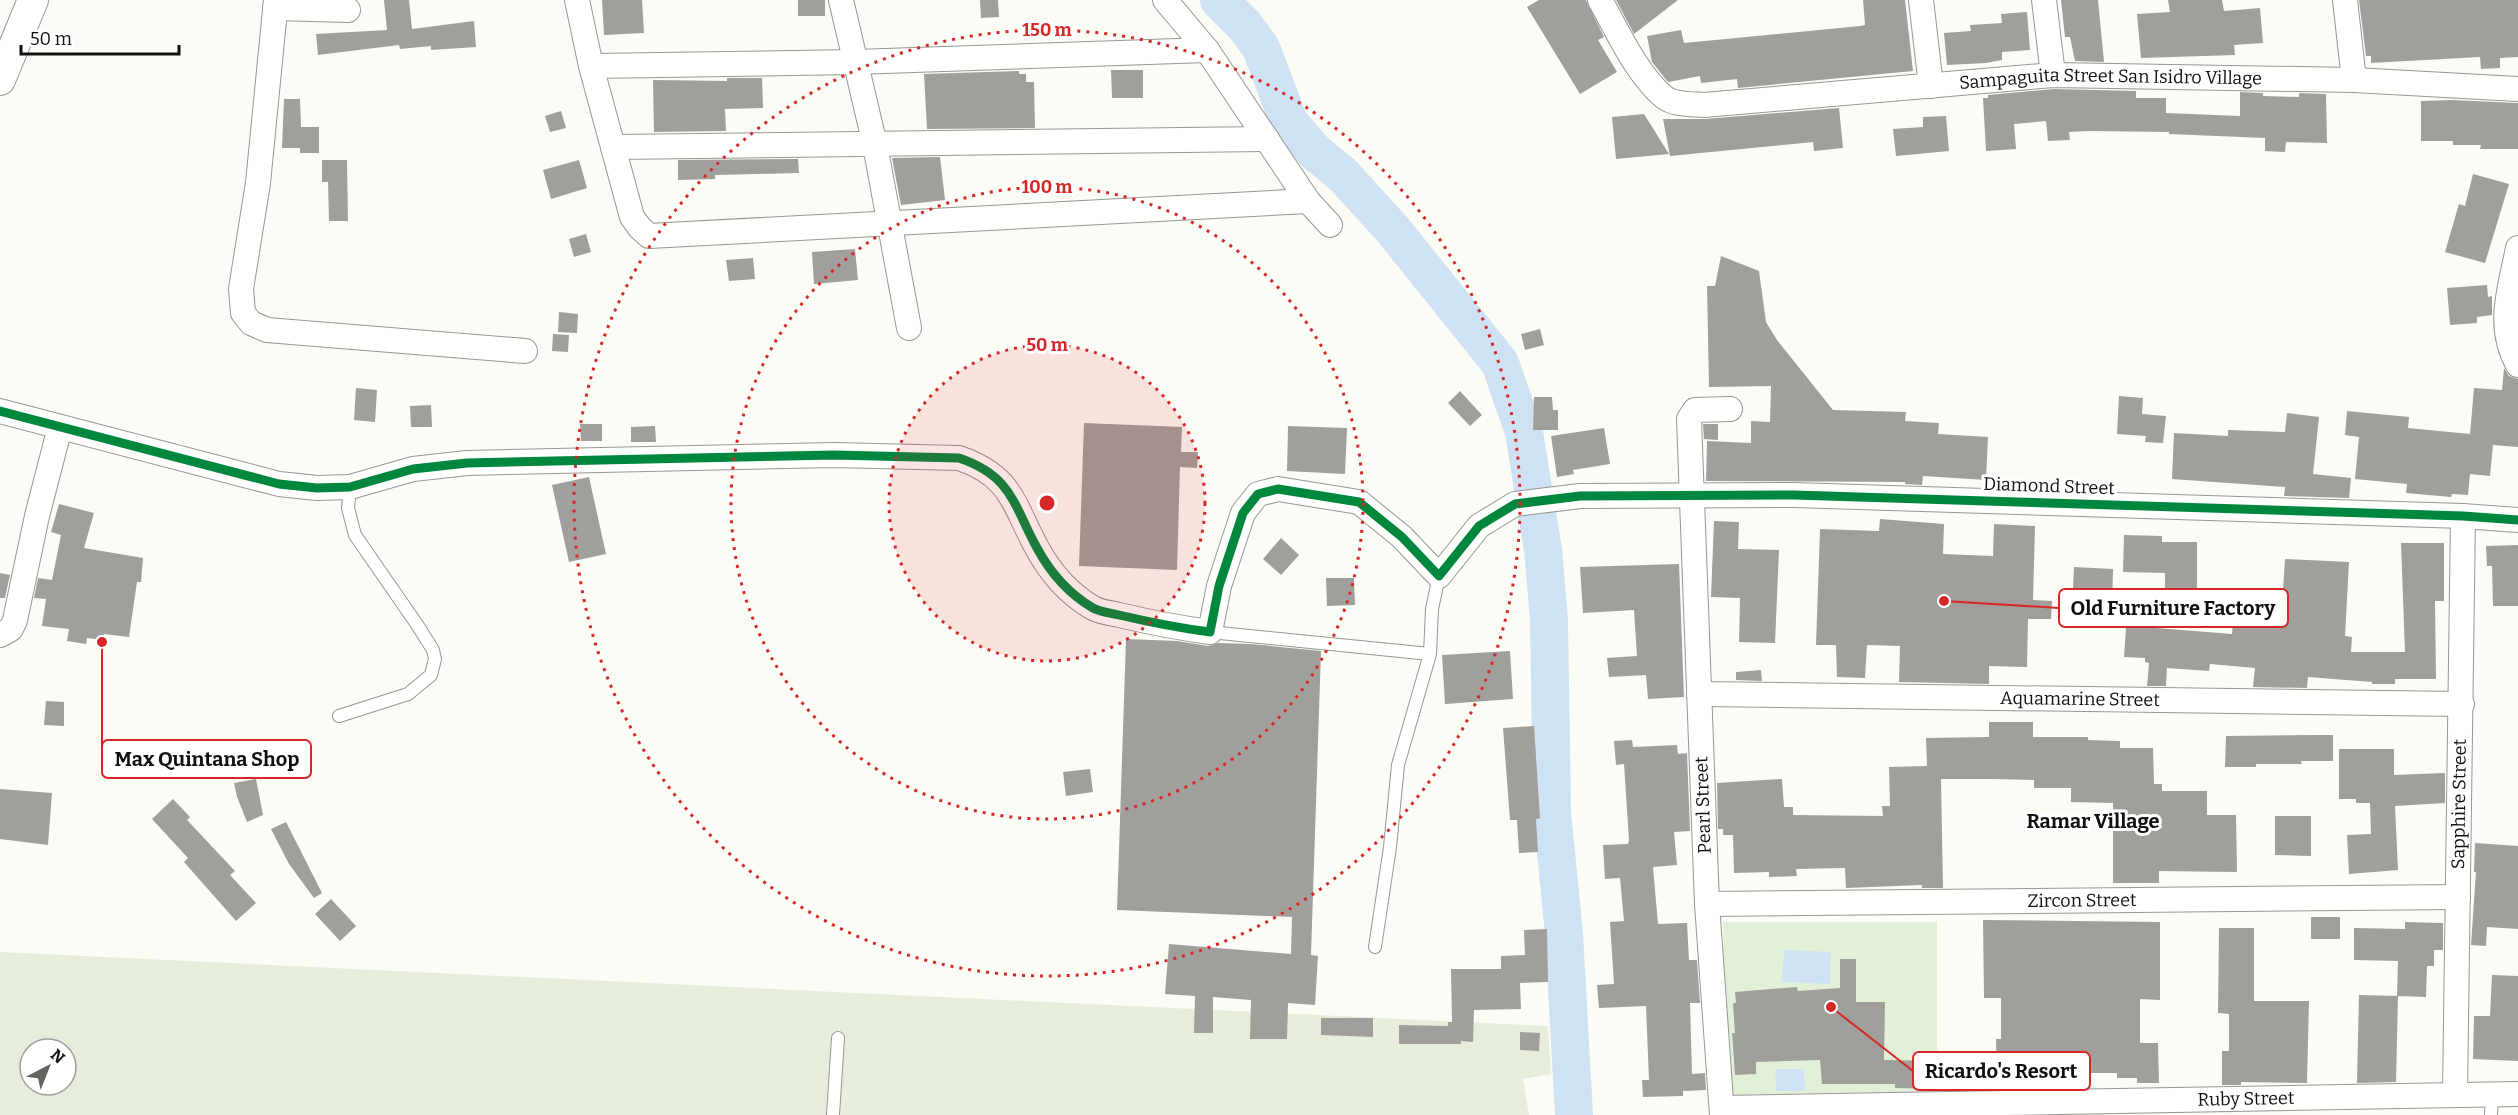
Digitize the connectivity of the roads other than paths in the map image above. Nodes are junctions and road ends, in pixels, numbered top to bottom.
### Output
1 (33, 0) edge
2 (577, 0) edge
3 (841, 0) edge
4 (1165, 0) edge
5 (1599, 0) edge
6 (1921, 0) edge
7 (2044, 0) edge
8 (2345, 0) edge
9 (275, 4) edge
10 (348, 10) dead end
11 (8, 40) edge
12 (1207, 50) junction
13 (855, 62) junction
14 (591, 66) junction
15 (2053, 75) junction
16 (0, 80) edge
17 (2354, 80) junction
18 (1931, 86) junction
19 (2518, 89) edge
20 (1267, 139) junction
21 (875, 145) junction
22 (613, 147) junction
23 (1308, 201) junction
24 (890, 223) junction
25 (1330, 225) dead end
26 (2518, 250) edge
27 (909, 328) dead end
28 (525, 351) dead end
29 (2518, 365) edge
30 (1730, 409) dead end
31 (0, 411) edge
32 (60, 427) junction
33 (350, 487) junction
34 (1690, 495) junction
35 (2463, 516) junction
36 (2518, 520) edge
37 (1439, 576) junction
38 (1210, 632) junction
39 (0, 634) edge
40 (1430, 654) junction
41 (1699, 694) junction
42 (2462, 705) junction
43 (339, 716) dead end
44 (2458, 897) junction
45 (1707, 904) junction
46 (1375, 946) dead end
47 (838, 1038) dead end
48 (2455, 1094) junction
49 (2518, 1094) edge
50 (2492, 1105) edge
51 (2107, 1108) edge
52 (1920, 1110) edge
53 (1722, 1112) edge
54 (833, 1115) edge

1 - 11 street
2 - 14 street
3 - 13 street
4 - 12 street
5 - 18 street, Sampaguita Street San Isidro Village
6 - 18 street
7 - 15 street
8 - 17 street
9 - 10 street
9 - 28 street
11 - 16 street
12 - 13 street
12 - 20 street
13 - 14 street
13 - 21 street
14 - 22 street
15 - 17 street, Sampaguita Street San Isidro Village
15 - 18 street, Sampaguita Street San Isidro Village
17 - 19 street, Sampaguita Street San Isidro Village
20 - 21 street
20 - 23 street
21 - 22 street
21 - 24 street
22 - 24 street
23 - 24 street
23 - 25 street
24 - 27 street
26 - 29 street
30 - 34 street, Pearl Street
31 - 32 street
32 - 33 street
32 - 39 street
33 - 38 street
33 - 43 lane
34 - 35 street, Diamond Street
34 - 37 street, Diamond Street
34 - 41 street, Pearl Street
35 - 36 street, Diamond Street
35 - 42 street, Sapphire Street
37 - 38 street
37 - 40 lane
38 - 40 lane
40 - 46 lane
41 - 42 street, Aquamarine Street
41 - 45 street, Pearl Street
42 - 44 street, Sapphire Street
44 - 45 street, Zircon Street
44 - 48 street, Sapphire Street
45 - 53 street, Pearl Street
47 - 54 lane
48 - 50 street, Ruby Street
48 - 51 street, Ruby Street
49 - 50 street, Ruby Street
51 - 52 street, Ruby Street
52 - 53 street, Ruby Street

